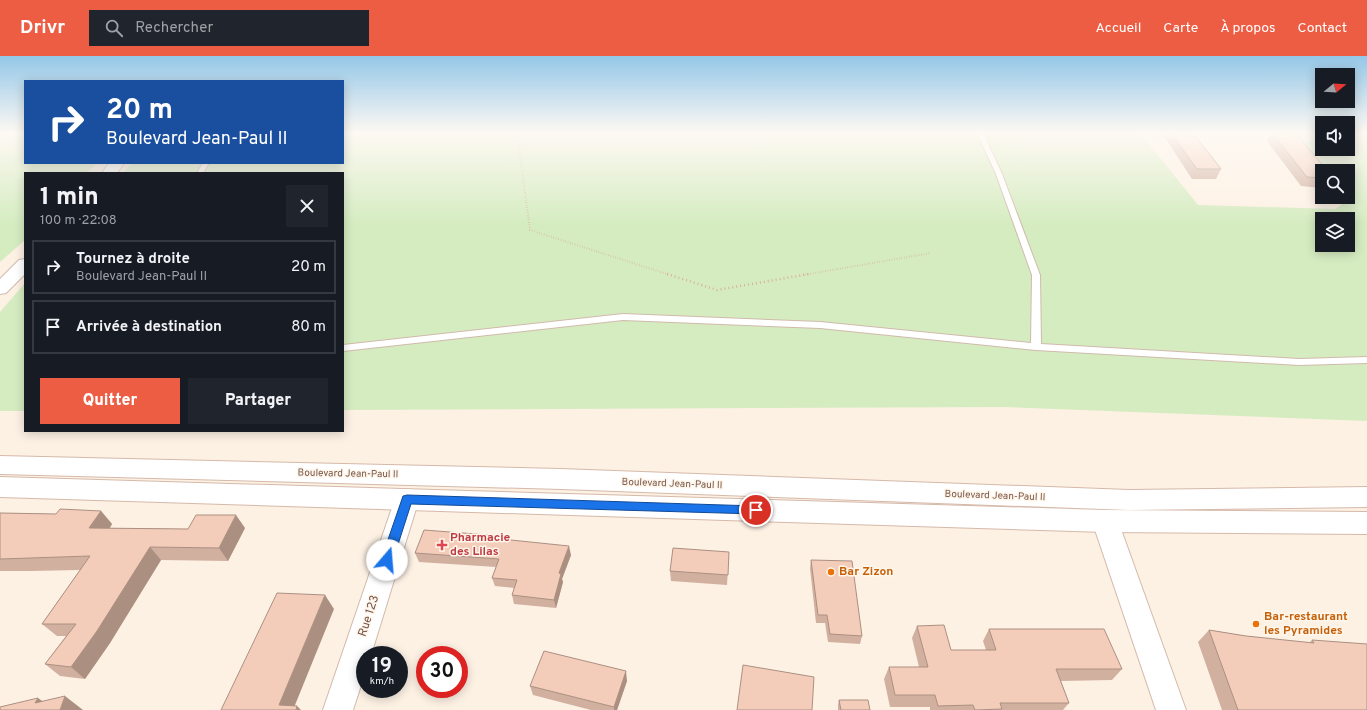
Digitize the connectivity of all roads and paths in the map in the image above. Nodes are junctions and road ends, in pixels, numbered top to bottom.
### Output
1 (116, 164) edge
2 (521, 164) edge
3 (994, 164) edge
4 (110, 172) edge
5 (931, 253) dead end
6 (24, 265) edge
7 (0, 289) edge
8 (1036, 347) junction
9 (344, 348) edge
10 (1367, 360) edge
11 (0, 465) edge
12 (0, 487) edge
13 (1367, 497) edge
14 (407, 499) junction
15 (1106, 520) junction
16 (1367, 523) edge
17 (338, 710) edge
18 (1171, 710) edge

1 - 4 street
2 - 5 path
3 - 8 lane
6 - 7 street
8 - 9 lane
8 - 10 lane
11 - 13 main road, Boulevard Jean-Paul II
12 - 14 main road, Boulevard Jean-Paul II
14 - 15 main road, Boulevard Jean-Paul II
14 - 17 street, Rue 123
15 - 16 main road, Boulevard Jean-Paul II
15 - 18 street

